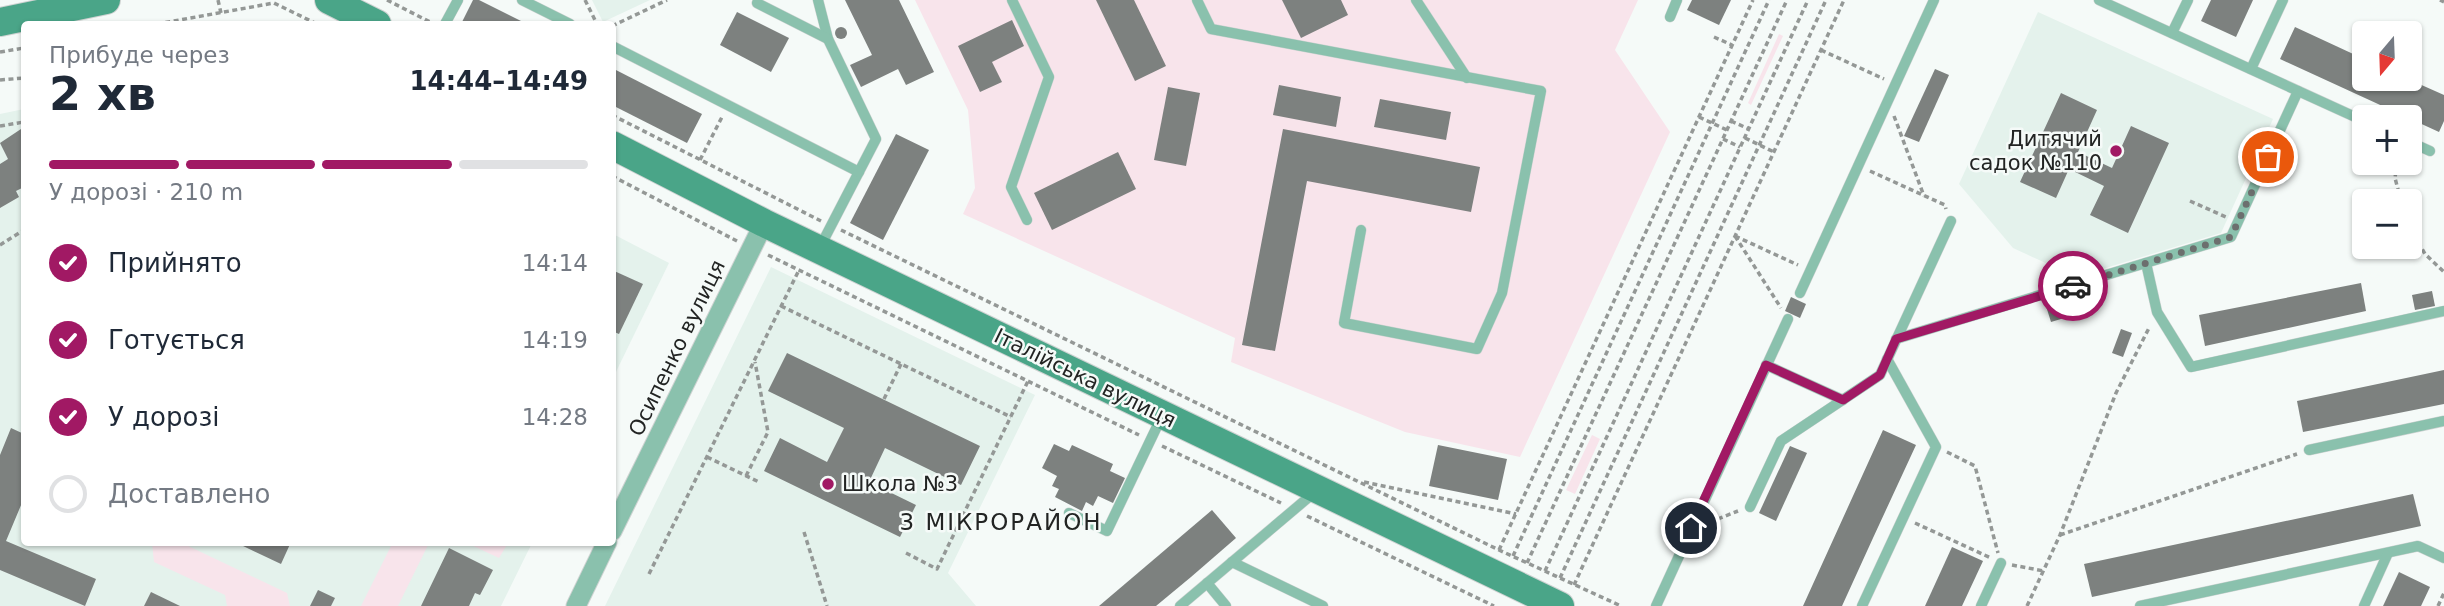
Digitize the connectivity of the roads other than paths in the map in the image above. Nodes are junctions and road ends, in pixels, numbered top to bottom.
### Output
1 (106, 0) edge
2 (329, 0) edge
3 (457, 0) edge
4 (522, 0) edge
5 (818, 0) edge
6 (1012, 0) edge
7 (1198, 0) edge
8 (1416, 0) edge
9 (1677, 0) edge
10 (1934, 0) edge
11 (2099, 0) edge
12 (2188, 0) edge
13 (2283, 0) edge
14 (757, 3) dead end
15 (1670, 17) dead end
16 (371, 21) edge
17 (446, 21) edge
18 (564, 21) edge
19 (0, 22) edge
20 (2172, 33) junction
21 (828, 39) junction
22 (616, 48) edge
23 (2251, 69) junction
24 (1467, 78) junction
25 (2298, 91) junction
26 (2352, 116) edge
27 (616, 147) edge
28 (2422, 147) edge
29 (2430, 151) dead end
30 (859, 172) junction
31 (1027, 220) dead end
32 (1951, 221) dead end
33 (764, 223) junction
34 (1361, 230) dead end
35 (825, 238) junction
36 (2146, 263) junction
37 (1800, 293) dead end
38 (2444, 311) edge
39 (1788, 319) dead end
40 (1896, 339) junction
41 (1887, 359) junction
42 (1766, 365) junction
43 (1843, 400) junction
44 (2444, 421) edge
45 (1157, 428) junction
46 (2309, 450) road end
47 (1317, 490) junction
48 (1750, 507) road end
49 (1069, 513) dead end
50 (616, 523) edge
51 (605, 546) edge
52 (2388, 553) junction
53 (2444, 558) edge
54 (1232, 562) junction
55 (2001, 563) road end
56 (1207, 583) junction
57 (1567, 595) edge
58 (576, 606) edge
59 (1180, 606) edge
60 (1226, 606) edge
61 (1323, 606) edge
62 (1656, 606) edge
63 (1862, 606) edge
64 (1981, 606) edge
65 (2140, 606) edge
66 (2364, 606) edge

1 - 19 street
2 - 16 street
3 - 17 lane
4 - 18 lane
5 - 21 lane
6 - 31 lane
7 - 24 lane
8 - 24 lane
9 - 15 lane
10 - 37 lane
11 - 20 lane
12 - 20 lane
13 - 23 lane
14 - 21 lane
20 - 23 lane
21 - 30 lane
22 - 30 lane
23 - 25 lane
24 - 34 lane
25 - 26 lane
25 - 36 lane
27 - 33 street, Італійська вулиця
28 - 29 lane
30 - 35 lane
32 - 40 lane
33 - 35 street, Італійська вулиця
33 - 50 street, Осипенко вулиця
35 - 45 street, Італійська вулиця
36 - 38 lane
36 - 40 lane
39 - 42 lane
40 - 41 lane
41 - 43 lane
41 - 63 lane
42 - 43 lane
42 - 62 lane
43 - 48 lane
44 - 46 lane
45 - 47 street, Італійська вулиця
45 - 49 lane
47 - 54 lane
47 - 57 street, Італійська вулиця
51 - 58 street
52 - 53 lane
52 - 65 lane
52 - 66 lane
54 - 56 lane
54 - 61 lane
55 - 64 lane
56 - 59 lane
56 - 60 lane

